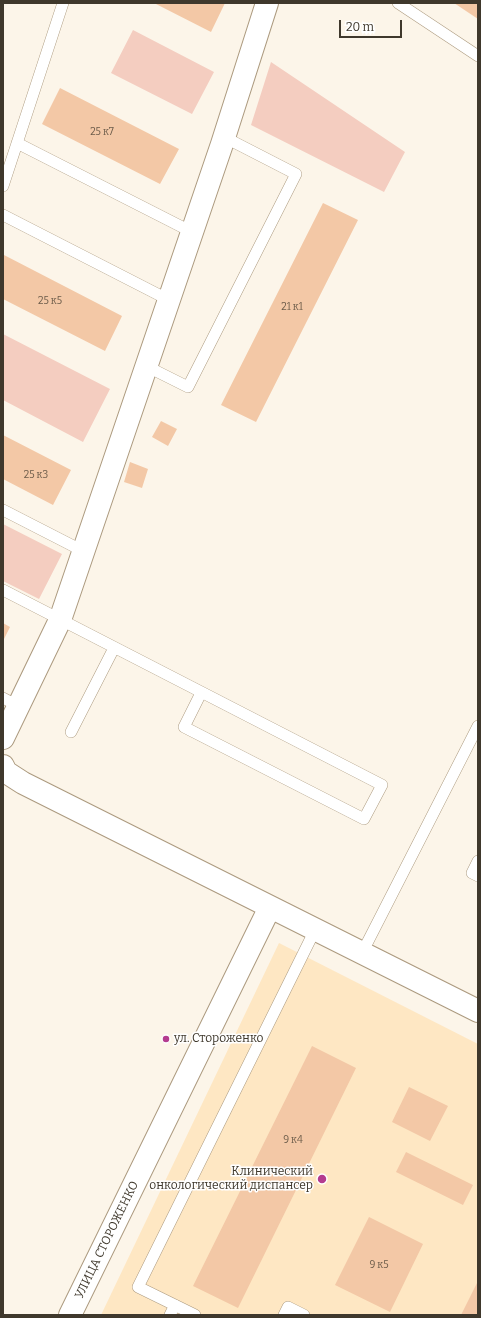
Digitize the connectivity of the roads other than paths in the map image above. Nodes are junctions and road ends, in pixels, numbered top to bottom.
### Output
1 (63, 3) edge
2 (267, 3) edge
3 (398, 3) edge
4 (478, 56) edge
5 (224, 137) junction
6 (17, 143) junction
7 (3, 186) edge
8 (3, 214) edge
9 (192, 232) junction
10 (169, 300) junction
11 (146, 366) junction
12 (3, 510) edge
13 (83, 551) junction
14 (3, 590) edge
15 (60, 620) junction
16 (114, 648) junction
17 (201, 693) junction
18 (11, 702) edge
19 (478, 726) edge
20 (71, 732) dead end
21 (3, 738) edge
22 (3, 766) edge
23 (478, 861) edge
24 (478, 876) edge
25 (270, 907) junction
26 (316, 930) junction
27 (362, 953) junction
28 (478, 1011) edge
29 (173, 1310) edge
30 (70, 1315) edge
31 (195, 1315) edge
32 (284, 1315) edge
33 (304, 1315) edge

1 - 6 lane
2 - 5 street
3 - 4 lane
5 - 9 street
5 - 11 lane
6 - 7 lane
6 - 9 lane
8 - 10 lane
9 - 10 street
10 - 11 street
11 - 13 street
12 - 13 lane
13 - 15 street
14 - 15 lane
15 - 16 lane
15 - 18 street
16 - 17 lane
16 - 20 lane
17 - 17 lane
18 - 21 street
19 - 27 lane
22 - 25 street
23 - 24 lane
25 - 26 street
25 - 30 street, УЛИЦА СТОРОЖЕНКО
26 - 27 street
26 - 29 lane
27 - 28 street
29 - 31 lane
32 - 33 lane

